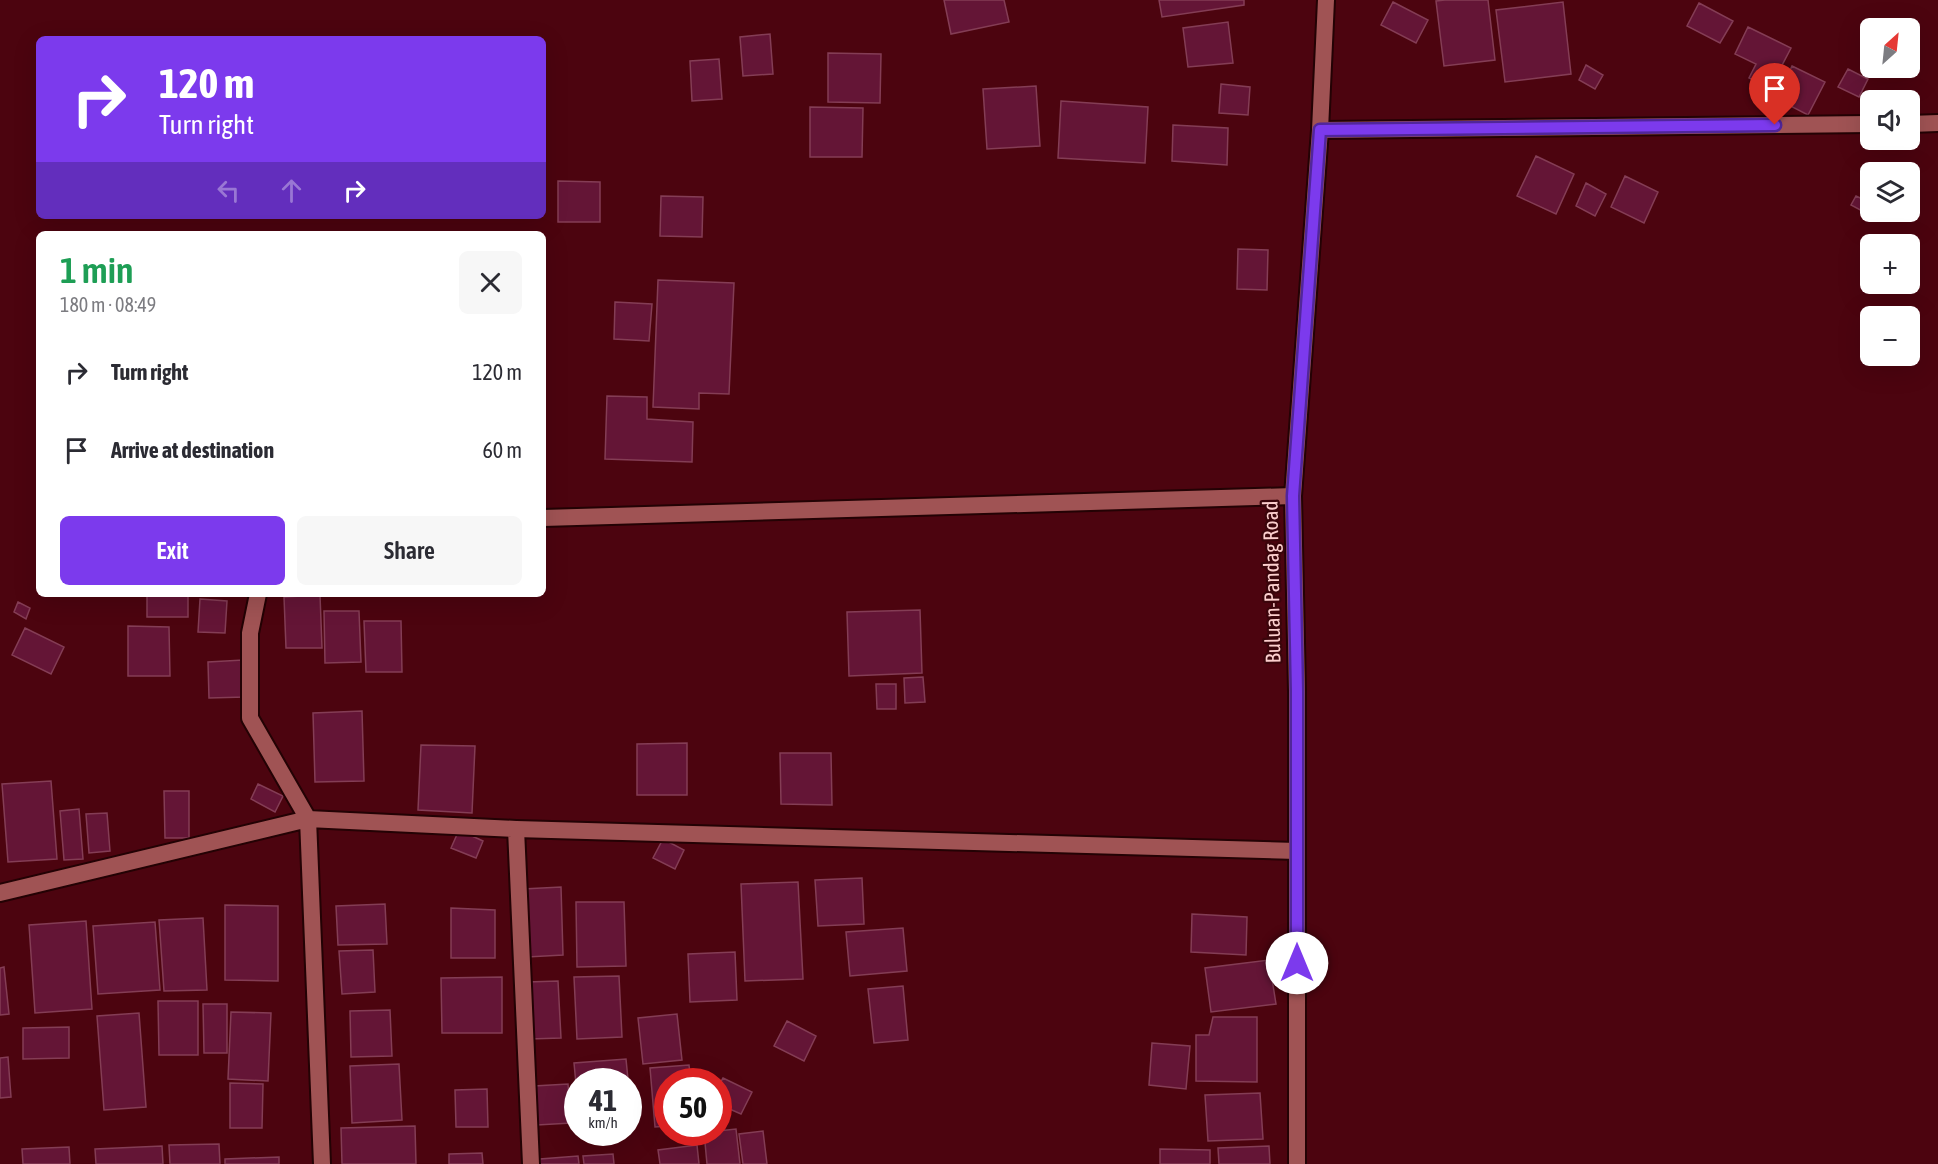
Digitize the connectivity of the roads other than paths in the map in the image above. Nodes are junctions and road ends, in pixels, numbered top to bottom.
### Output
1 (1326, 0) edge
2 (1938, 123) edge
3 (1860, 124) edge
4 (1920, 124) edge
5 (1320, 130) junction
6 (1293, 496) junction
7 (546, 518) edge
8 (257, 597) edge
9 (308, 819) junction
10 (516, 829) junction
11 (1297, 851) junction
12 (0, 893) edge
13 (322, 1164) edge
14 (531, 1164) edge
15 (1297, 1164) edge

1 - 5 street, Buluan-Pandag Road
2 - 4 street
3 - 5 street
5 - 6 street, Buluan-Pandag Road
6 - 7 street
6 - 11 street, Buluan-Pandag Road
8 - 9 street
9 - 10 street
9 - 12 street
9 - 13 street
10 - 11 street
10 - 14 street
11 - 15 street, Buluan-Pandag Road

